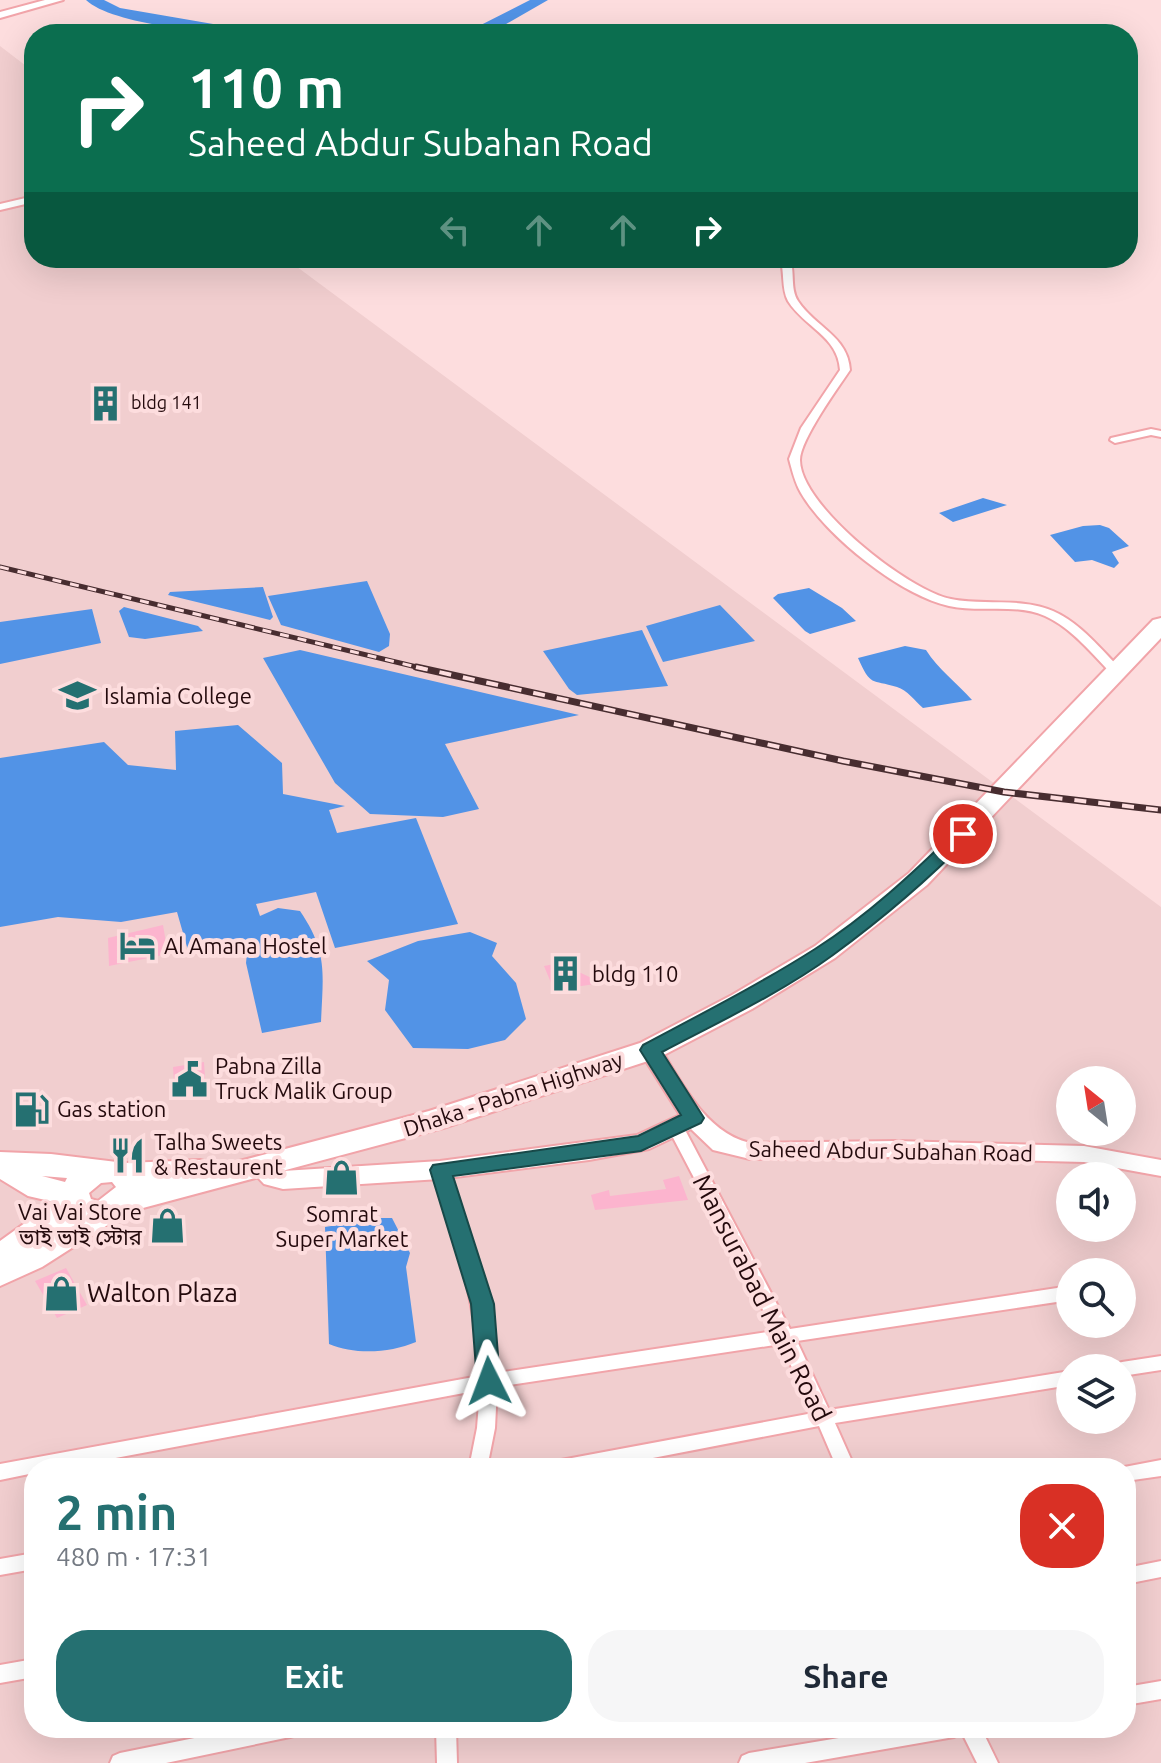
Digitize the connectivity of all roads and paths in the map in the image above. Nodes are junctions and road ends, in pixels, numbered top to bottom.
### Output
1 (58, 0) edge
2 (0, 15) edge
3 (24, 201) edge
4 (0, 207) edge
5 (786, 268) edge
6 (1161, 434) edge
7 (1115, 440) dead end
8 (1161, 625) edge
9 (1118, 673) junction
10 (650, 1050) junction
11 (685, 1123) junction
12 (0, 1164) edge
13 (248, 1168) junction
14 (1161, 1168) edge
15 (440, 1170) junction
16 (99, 1193) junction
17 (18, 1252) edge
18 (0, 1274) edge
19 (1056, 1295) edge
20 (784, 1338) junction
21 (1161, 1363) edge
22 (1136, 1367) edge
23 (1056, 1380) edge
24 (489, 1381) junction
25 (823, 1418) junction
26 (75, 1458) edge
27 (481, 1458) edge
28 (613, 1458) edge
29 (841, 1458) edge
30 (24, 1468) edge
31 (1161, 1468) edge
32 (0, 1472) edge
33 (1136, 1472) edge
34 (24, 1563) edge
35 (0, 1567) edge
36 (1161, 1569) edge
37 (1136, 1574) edge
38 (24, 1670) edge
39 (0, 1674) edge
40 (1161, 1690) edge
41 (1136, 1694) edge
42 (241, 1738) edge
43 (446, 1738) edge
44 (895, 1738) edge
45 (975, 1738) edge
46 (120, 1763) edge
47 (447, 1763) edge
48 (749, 1763) edge
49 (988, 1763) edge

1 - 2 street
3 - 4 street
5 - 9 street
6 - 7 street
8 - 9 highway, Dhaka - Pabna Highway
9 - 10 highway, Dhaka - Pabna Highway
10 - 11 street, Saheed Abdur Subahan Road
10 - 13 highway, Dhaka - Pabna Highway
11 - 14 street, Saheed Abdur Subahan Road
11 - 15 street
11 - 20 street, Mansurabad Main Road
12 - 16 highway
13 - 15 street
13 - 16 highway, Dhaka - Pabna Highway
15 - 24 street
16 - 17 highway, Dhaka - Pabna Highway
17 - 18 highway, Dhaka - Pabna Highway
19 - 20 street
20 - 24 street
20 - 25 street, Mansurabad Main Road
21 - 22 street
23 - 25 street
24 - 26 street
24 - 27 street
25 - 28 street
25 - 29 street, Mansurabad Main Road
30 - 32 street
31 - 33 street
34 - 35 street
36 - 37 street
38 - 39 street
40 - 41 street
42 - 46 street
43 - 47 street
44 - 48 street
45 - 49 street

